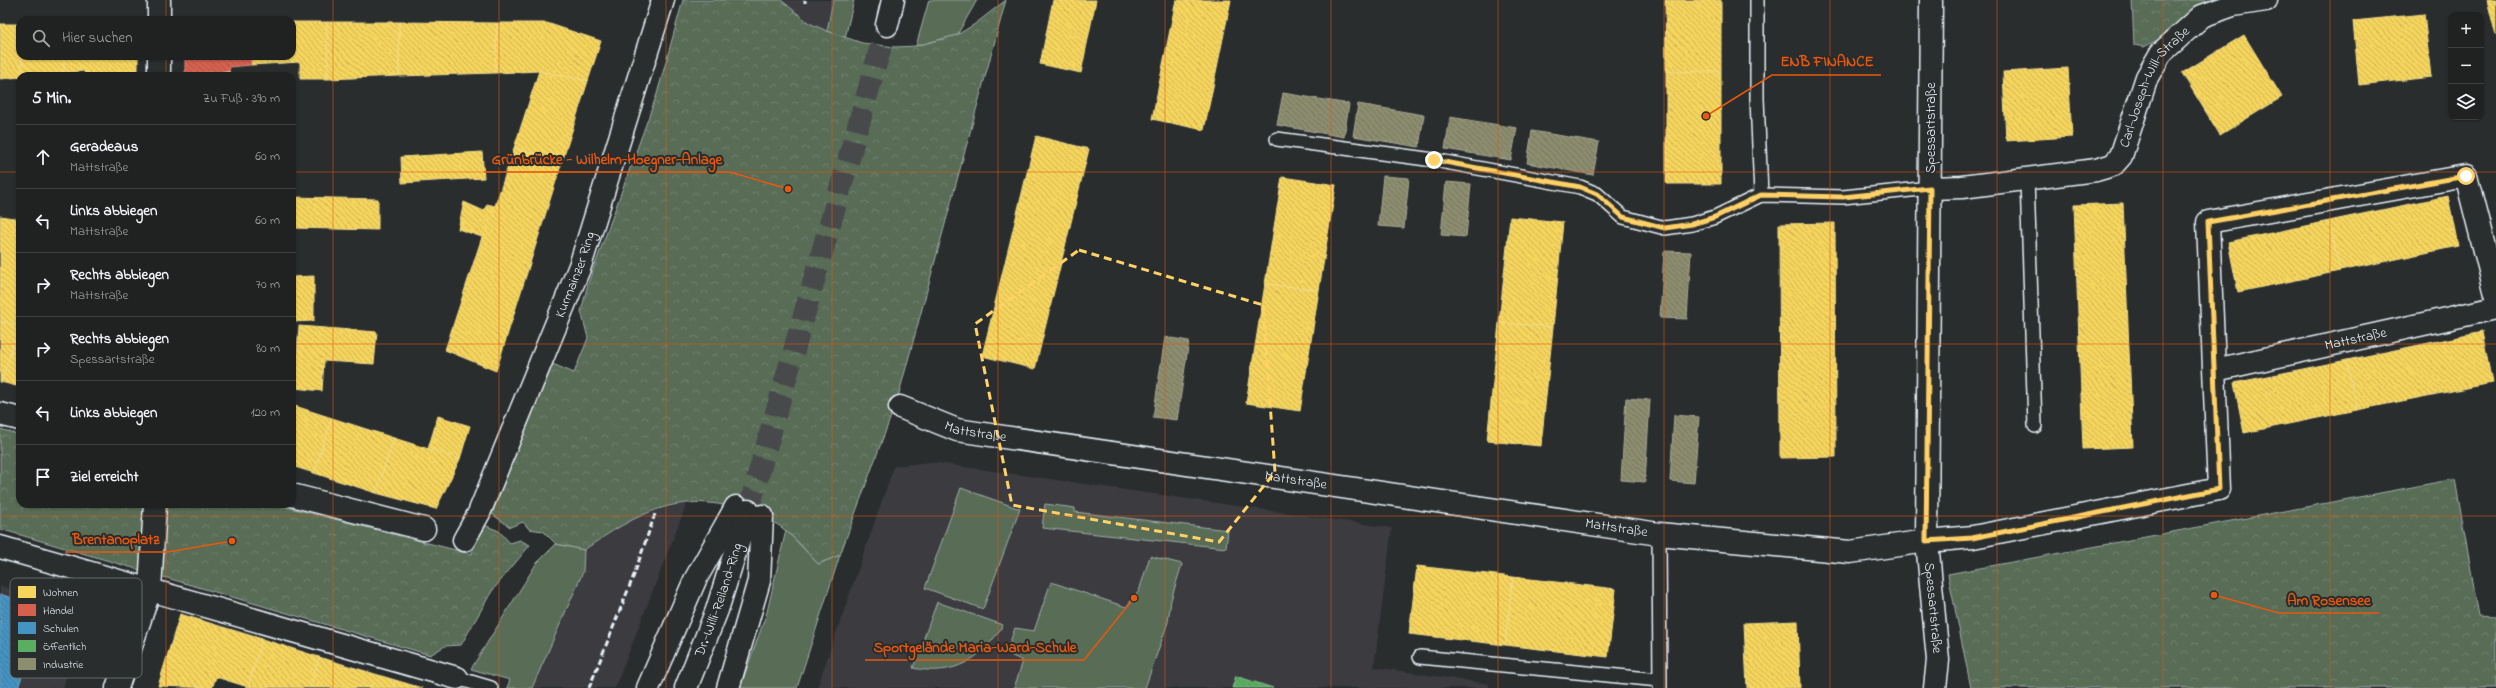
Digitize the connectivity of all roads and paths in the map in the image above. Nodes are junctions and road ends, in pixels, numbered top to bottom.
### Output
1 (159, 0) edge
2 (663, 0) edge
3 (893, 0) edge
4 (1757, 0) edge
5 (1931, 0) edge
6 (2266, 0) edge
7 (159, 16) edge
8 (887, 25) tunnel mouth
9 (159, 60) edge
10 (159, 72) edge
11 (1277, 139) dead end
12 (2027, 179) junction
13 (1930, 188) junction
14 (1761, 195) junction
15 (2496, 294) edge
16 (2496, 308) edge
17 (2215, 370) junction
18 (900, 407) dead end
19 (0, 414) edge
20 (16, 418) edge
21 (2035, 426) dead end
22 (296, 496) edge
23 (155, 508) edge
24 (748, 512) junction
25 (424, 529) dead end
26 (1659, 534) junction
27 (464, 540) dead end
28 (1926, 541) junction
29 (0, 547) edge
30 (113, 578) edge
31 (142, 586) edge
32 (150, 588) junction
33 (142, 612) edge
34 (1420, 657) dead end
35 (120, 678) edge
36 (457, 678) joint
37 (1660, 684) edge
38 (117, 688) edge
39 (491, 688) edge
40 (648, 688) edge
41 (686, 688) edge
42 (728, 688) edge
43 (1935, 688) edge

1 - 7 main road
2 - 27 main road, Kurmainzer Ring
3 - 8 main road
4 - 14 lane
5 - 13 main road, Spessartstraße
6 - 12 main road, Carl-Joseph-Will-Straße
9 - 10 main road
11 - 14 lane
12 - 13 main road, Carl-Joseph-Will-Straße
12 - 21 lane
13 - 14 lane
13 - 28 main road, Spessartstraße
15 - 17 main road, Mattstraße
16 - 17 main road, Mattstraße
17 - 28 main road, Mattstraße
18 - 26 main road, Mattstraße
19 - 20 main road
22 - 25 main road
23 - 32 main road
24 - 40 main road
24 - 41 main road, Dr.-Willi-Reiland-Ring
24 - 42 main road
26 - 28 main road, Mattstraße
26 - 37 lane
28 - 43 main road, Spessartstraße
29 - 30 main road
31 - 32 main road
32 - 33 main road
32 - 36 main road
34 - 37 lane
35 - 38 main road
36 - 39 lane

